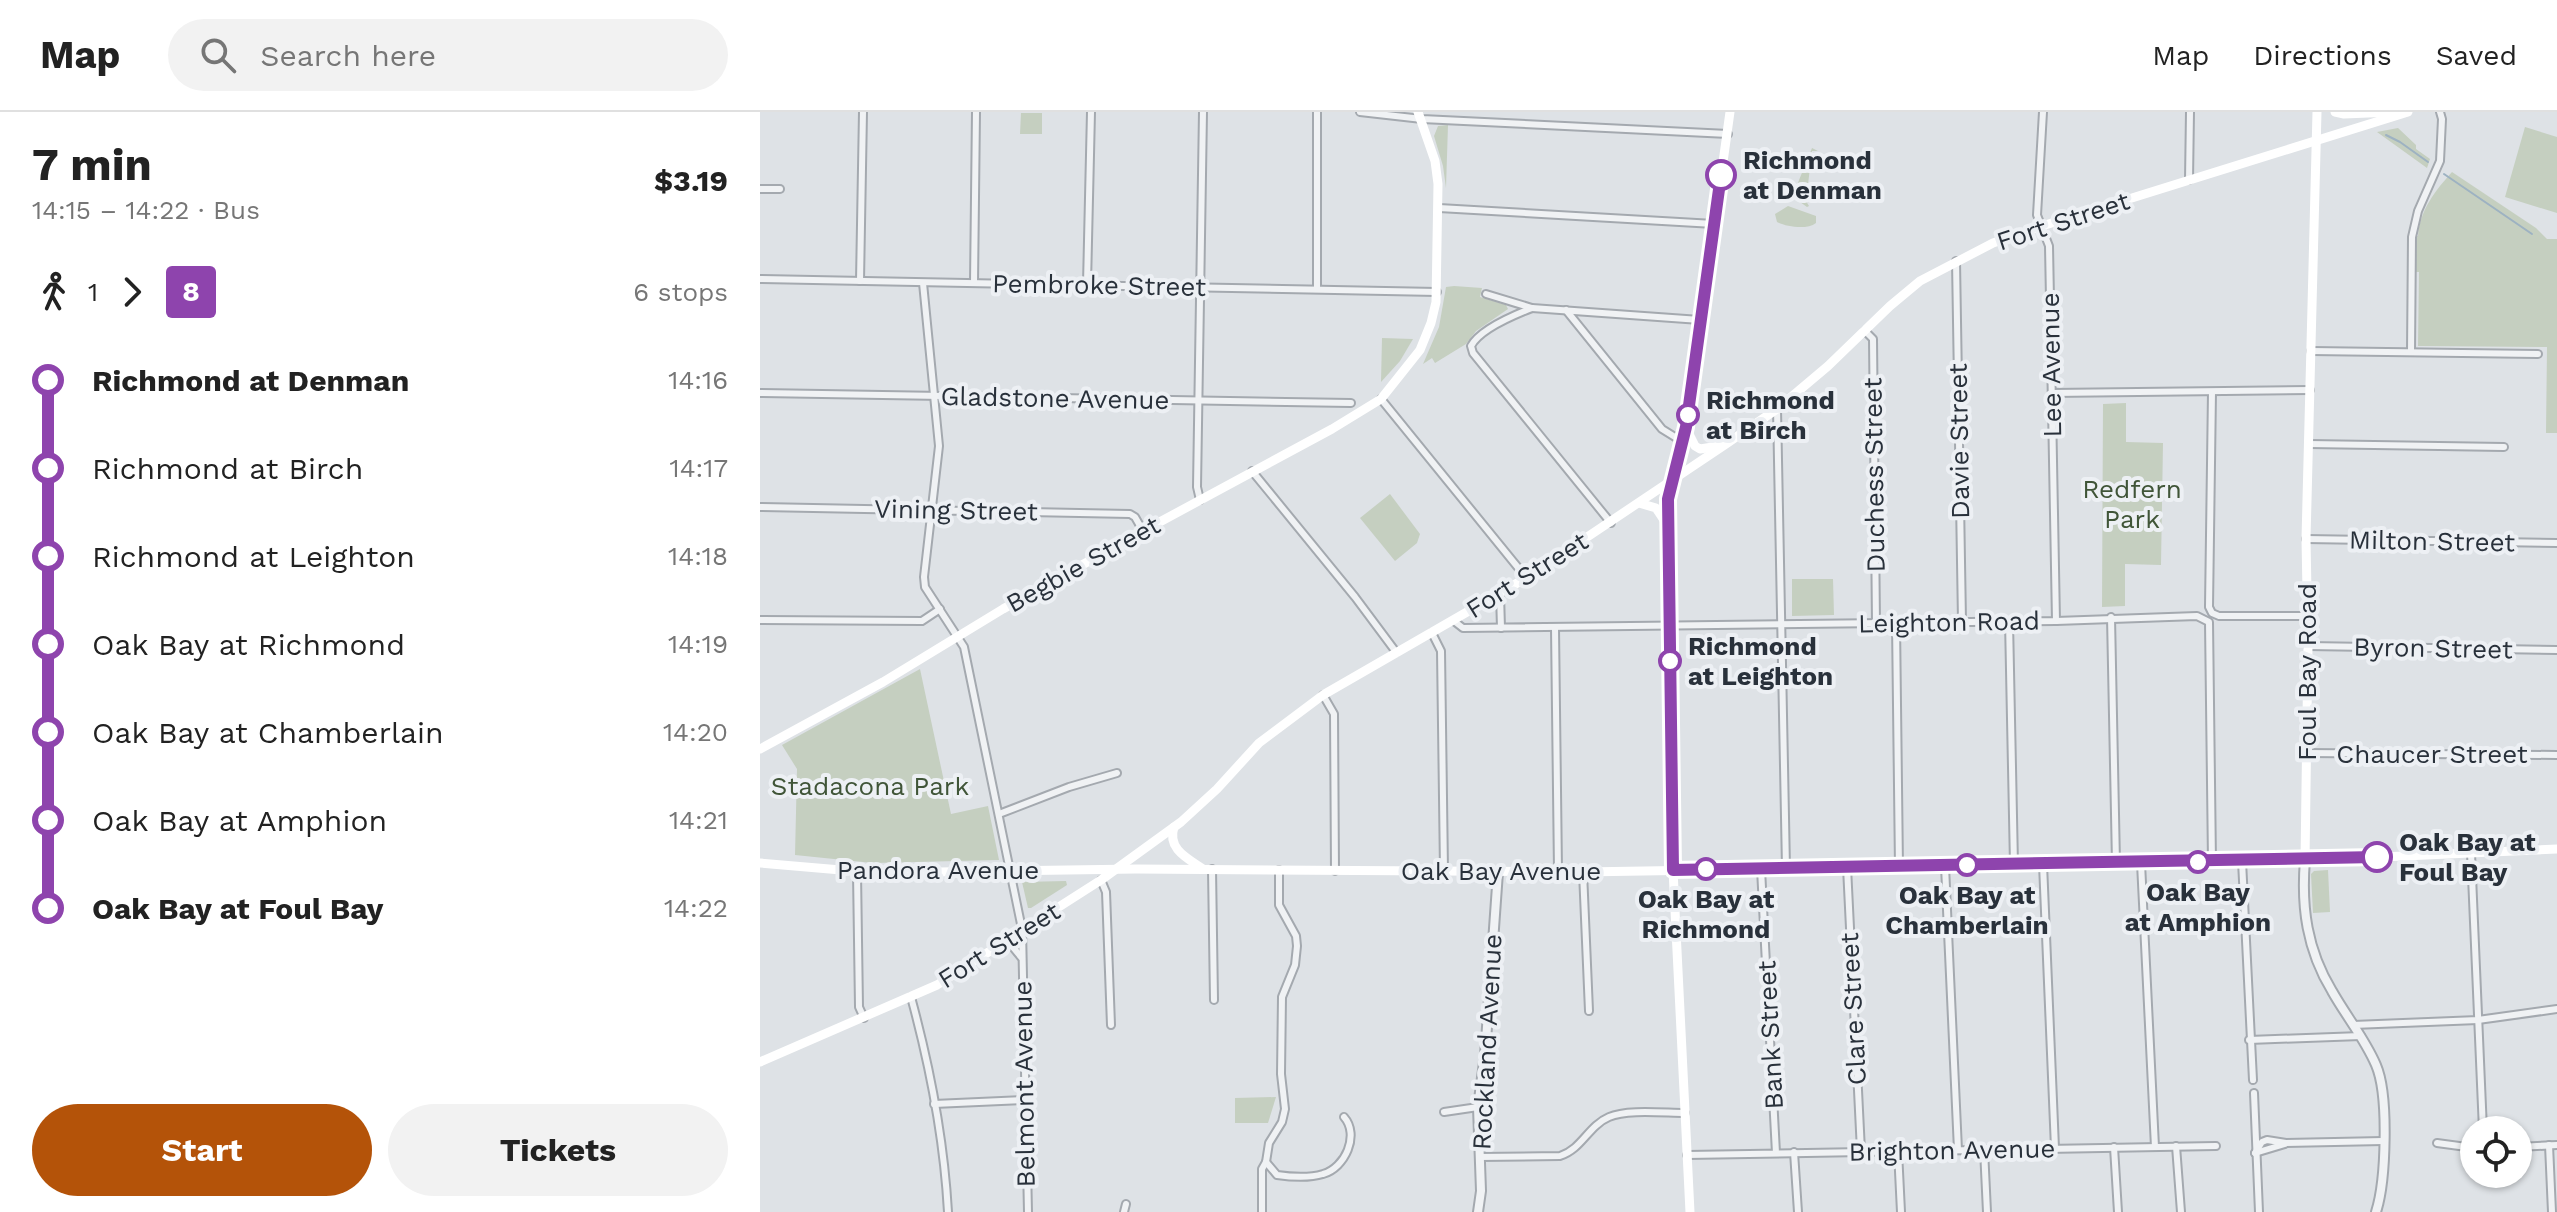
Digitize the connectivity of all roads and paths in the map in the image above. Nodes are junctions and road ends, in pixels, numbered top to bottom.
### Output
1 (863, 112) edge
2 (976, 112) edge
3 (1091, 112) edge
4 (1204, 112) edge
5 (1317, 112) edge
6 (1360, 112) edge
7 (1730, 112) edge
8 (2043, 112) edge
9 (2190, 112) edge
10 (2317, 112) edge
11 (2335, 112) edge
12 (2406, 112) edge
13 (2440, 112) edge
14 (1376, 113) edge
15 (1420, 115) edge
16 (1728, 134) junction
17 (2317, 139) junction
18 (2189, 180) junction
19 (760, 189) edge
20 (780, 189) dead end
21 (1439, 208) junction
22 (1714, 224) junction
23 (2042, 226) junction
24 (1956, 261) junction
25 (760, 279) edge
26 (860, 281) junction
27 (923, 283) junction
28 (974, 283) junction
29 (1087, 284) junction
30 (1201, 287) junction
31 (1317, 289) junction
32 (1437, 292) junction
33 (1486, 294) dead end
34 (1532, 308) junction
35 (1566, 310) junction
36 (1700, 320) junction
37 (1865, 331) junction
38 (2311, 351) junction
39 (2411, 352) junction
40 (2538, 354) dead end
41 (2310, 390) junction
42 (2212, 392) junction
43 (760, 393) edge
44 (2052, 393) junction
45 (935, 396) junction
46 (1381, 399) junction
47 (1198, 401) junction
48 (1351, 403) dead end
49 (1777, 409) junction
50 (1686, 427) junction
51 (1683, 442) junction
52 (1726, 444) junction
53 (2309, 444) junction
54 (2504, 447) dead end
55 (1252, 471) junction
56 (1672, 480) junction
57 (1200, 500) junction
58 (1639, 503) junction
59 (760, 507) edge
60 (931, 510) junction
61 (1611, 523) junction
62 (1668, 526) junction
63 (1143, 531) junction
64 (2306, 539) junction
65 (2557, 543) edge
66 (1520, 570) dead end
67 (1500, 594) junction
68 (940, 609) junction
69 (2308, 616) junction
70 (2111, 617) junction
71 (760, 620) edge
72 (1454, 621) junction
73 (1962, 621) junction
74 (2009, 621) junction
75 (2056, 621) junction
76 (1876, 623) junction
77 (1896, 623) junction
78 (1782, 624) junction
79 (1669, 626) junction
80 (1501, 628) junction
81 (1555, 628) junction
82 (1432, 633) junction
83 (958, 637) junction
84 (2308, 646) junction
85 (2557, 650) edge
86 (1396, 652) junction
87 (1323, 695) junction
88 (760, 749) edge
89 (2306, 753) junction
90 (2557, 755) edge
91 (1117, 773) dead end
92 (999, 814) junction
93 (1174, 827) junction
94 (2557, 849) edge
95 (2471, 853) junction
96 (2305, 860) junction
97 (2242, 861) junction
98 (2212, 862) junction
99 (760, 863) edge
100 (2116, 863) junction
101 (2141, 863) junction
102 (2043, 864) junction
103 (2014, 865) junction
104 (1945, 866) junction
105 (1847, 867) junction
106 (1899, 867) junction
107 (1786, 868) junction
108 (1117, 869) junction
109 (1207, 869) junction
110 (1761, 869) junction
111 (1009, 870) junction
112 (1279, 870) junction
113 (1673, 870) junction
114 (1335, 871) junction
115 (1444, 871) junction
116 (1558, 871) junction
117 (1498, 872) junction
118 (1583, 872) junction
119 (857, 873) junction
120 (1101, 880) junction
121 (1022, 929) junction
122 (1000, 945) junction
123 (1021, 957) junction
124 (911, 997) junction
125 (1214, 1000) dead end
126 (2557, 1009) edge
127 (1589, 1011) dead end
128 (864, 1018) junction
129 (2478, 1020) junction
130 (1111, 1025) dead end
131 (2353, 1025) junction
132 (2361, 1036) junction
133 (2249, 1040) junction
134 (760, 1062) edge
135 (2253, 1080) dead end
136 (2254, 1093) dead end
137 (1024, 1100) junction
138 (934, 1104) junction
139 (1478, 1107) junction
140 (1444, 1112) dead end
141 (1685, 1113) junction
142 (2482, 1116) edge
143 (1344, 1117) dead end
144 (2383, 1141) junction
145 (2437, 1143) dead end
146 (2553, 1145) edge
147 (2176, 1146) junction
148 (2216, 1146) dead end
149 (2460, 1146) edge
150 (2532, 1146) edge
151 (2114, 1147) junction
152 (2155, 1147) junction
153 (2055, 1148) junction
154 (1984, 1149) junction
155 (1958, 1150) junction
156 (1861, 1151) junction
157 (1898, 1151) junction
158 (1794, 1152) junction
159 (1776, 1153) junction
160 (2255, 1153) junction
161 (1687, 1155) junction
162 (1479, 1157) junction
163 (1266, 1162) junction
164 (948, 1212) edge
165 (1028, 1212) edge
166 (1262, 1212) edge
167 (1478, 1212) edge
168 (1690, 1212) edge
169 (1798, 1212) edge
170 (1901, 1212) edge
171 (1987, 1212) edge
172 (2118, 1212) edge
173 (2181, 1212) edge
174 (2259, 1212) edge
175 (2376, 1212) edge
176 (2552, 1212) edge

1 - 26 street
2 - 28 street
3 - 29 street
4 - 30 street
5 - 31 street
6 - 14 street
7 - 16 main road
8 - 23 street, Lee Avenue
9 - 18 street
10 - 17 main road, Foul Bay Road
11 - 12 main road
12 - 17 main road, Fort Street
13 - 39 street
14 - 15 street
15 - 16 street
15 - 21 main road, Begbie Street
16 - 22 main road
17 - 18 main road, Fort Street
17 - 38 main road, Foul Bay Road
18 - 23 main road, Fort Street
19 - 20 street
21 - 22 street
21 - 32 main road, Begbie Street
22 - 36 main road
23 - 24 main road, Fort Street
23 - 44 street, Lee Avenue
24 - 37 main road, Fort Street
24 - 73 street, Davie Street
25 - 26 street, Pembroke Street
26 - 27 street, Pembroke Street
27 - 28 street, Pembroke Street
27 - 45 street, Belmont Avenue
28 - 29 street, Pembroke Street
29 - 30 street, Pembroke Street
30 - 31 street, Pembroke Street
30 - 47 street
31 - 32 street, Pembroke Street
32 - 46 main road, Begbie Street
33 - 34 street
34 - 35 street
34 - 61 street
35 - 36 street
35 - 51 street
36 - 50 main road
37 - 49 main road, Fort Street
37 - 76 street, Duchess Street
38 - 39 street
38 - 41 main road, Foul Bay Road
39 - 40 street
41 - 42 street
41 - 53 main road, Foul Bay Road
42 - 44 street
42 - 69 street
43 - 45 street, Gladstone Avenue
44 - 75 street, Lee Avenue
45 - 47 street, Gladstone Avenue
45 - 60 street, Belmont Avenue
46 - 55 main road, Begbie Street
46 - 66 street
47 - 48 street, Gladstone Avenue
47 - 57 street
49 - 52 main road, Fort Street
49 - 78 street
50 - 51 main road
50 - 52 main road
51 - 56 main road
52 - 56 main road, Fort Street
53 - 54 street
53 - 64 main road, Foul Bay Road
55 - 57 main road, Begbie Street
55 - 86 street
56 - 58 main road, Fort Street
56 - 62 main road
57 - 63 main road, Begbie Street
58 - 61 main road, Fort Street
58 - 62 main road
59 - 60 street, Vining Street
60 - 63 street, Vining Street
60 - 68 street, Belmont Avenue
61 - 67 main road, Fort Street
62 - 79 main road
63 - 83 main road, Begbie Street
64 - 65 street, Milton Street
64 - 69 main road, Foul Bay Road
67 - 72 main road, Fort Street
67 - 80 street
68 - 71 street
68 - 83 street, Belmont Avenue
69 - 84 main road, Foul Bay Road
70 - 75 street, Leighton Road
70 - 98 street, Leighton Road
70 - 100 street
72 - 80 street, Leighton Road
72 - 82 main road, Fort Street
73 - 74 street, Leighton Road
73 - 77 street, Leighton Road
74 - 75 street, Leighton Road
74 - 103 street
76 - 77 street, Leighton Road
76 - 78 street, Leighton Road
77 - 106 street
78 - 79 street, Leighton Road
78 - 107 street
79 - 81 street, Leighton Road
79 - 113 main road
80 - 81 street, Leighton Road
81 - 116 street
82 - 86 main road, Fort Street
82 - 115 street
83 - 88 main road, Begbie Street
83 - 92 street, Belmont Avenue
84 - 85 street, Byron Street
84 - 89 main road, Foul Bay Road
86 - 87 main road, Fort Street
87 - 93 main road, Fort Street
87 - 114 street
89 - 90 street, Chaucer Street
89 - 96 main road, Foul Bay Road
91 - 92 street
92 - 111 street, Belmont Avenue
93 - 108 main road, Fort Street
93 - 109 main road
94 - 95 main road, Oak Bay Avenue
95 - 96 main road, Oak Bay Avenue
95 - 129 street
96 - 97 main road, Oak Bay Avenue
96 - 131 street, Foul Bay Road
97 - 98 main road, Oak Bay Avenue
97 - 133 street
98 - 101 main road, Oak Bay Avenue
99 - 119 main road, Pandora Avenue
100 - 101 main road, Oak Bay Avenue
100 - 102 main road, Oak Bay Avenue
101 - 152 street
102 - 103 main road, Oak Bay Avenue
102 - 153 street
103 - 104 main road, Oak Bay Avenue
104 - 106 main road, Oak Bay Avenue
104 - 155 street
105 - 106 main road, Oak Bay Avenue
105 - 107 main road, Oak Bay Avenue
105 - 156 street, Clare Street
107 - 110 main road, Oak Bay Avenue
108 - 109 main road, Oak Bay Avenue
108 - 111 main road, Pandora Avenue
108 - 120 main road, Fort Street
109 - 112 main road, Oak Bay Avenue
109 - 125 street
110 - 113 main road, Oak Bay Avenue
110 - 159 street, Bank Street
111 - 119 main road, Pandora Avenue
111 - 121 street, Belmont Avenue
112 - 114 main road, Oak Bay Avenue
112 - 163 street
113 - 118 main road, Oak Bay Avenue
113 - 141 main road
114 - 115 main road, Oak Bay Avenue
115 - 117 main road, Oak Bay Avenue
116 - 117 main road, Oak Bay Avenue
116 - 118 main road, Oak Bay Avenue
117 - 139 street, Rockland Avenue
118 - 127 street
119 - 128 street
120 - 121 main road, Fort Street
120 - 130 street
121 - 122 main road, Fort Street
121 - 123 street, Belmont Avenue
122 - 123 street, Belmont Avenue
122 - 124 main road, Fort Street
123 - 137 street, Belmont Avenue
124 - 128 main road, Fort Street
124 - 138 street
126 - 129 street
128 - 134 main road, Fort Street
129 - 131 street
129 - 142 street
131 - 132 street, Foul Bay Road
132 - 133 street
132 - 144 street, Foul Bay Road
133 - 135 street
136 - 160 street
137 - 138 street
137 - 165 street, Belmont Avenue
138 - 164 street
139 - 140 street
139 - 162 street, Rockland Avenue
141 - 161 main road
141 - 162 street
143 - 163 street
144 - 160 street
144 - 175 street, Foul Bay Road
145 - 149 street
146 - 150 street
146 - 176 street
147 - 148 street, Brighton Avenue
147 - 152 street, Brighton Avenue
147 - 173 street
151 - 152 street, Brighton Avenue
151 - 153 street, Brighton Avenue
151 - 172 street
153 - 154 street, Brighton Avenue
154 - 155 street, Brighton Avenue
154 - 171 street
155 - 157 street, Brighton Avenue
156 - 157 street, Brighton Avenue
156 - 158 street, Brighton Avenue
157 - 170 street
158 - 159 street, Brighton Avenue
158 - 169 street
159 - 161 street, Brighton Avenue
160 - 174 street
161 - 168 main road
162 - 167 street, Rockland Avenue
163 - 166 street

